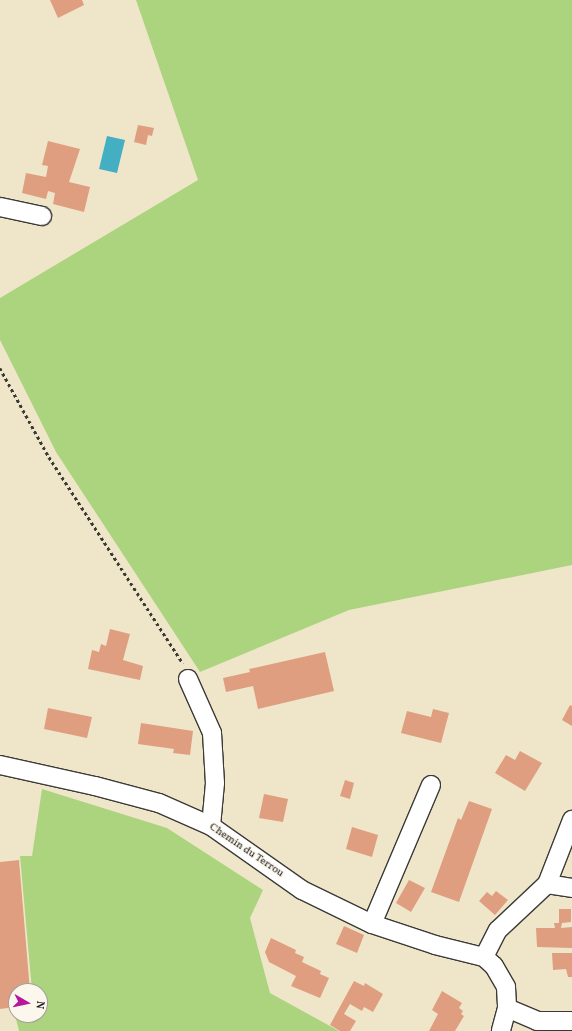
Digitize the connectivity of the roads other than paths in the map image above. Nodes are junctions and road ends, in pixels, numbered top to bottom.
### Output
1 (0, 207) edge
2 (42, 216) dead end
3 (188, 679) road end
4 (0, 766) edge
5 (431, 785) dead end
6 (572, 820) edge
7 (211, 826) junction
8 (547, 884) junction
9 (572, 888) edge
10 (372, 924) junction
11 (484, 957) junction
12 (507, 1008) junction
13 (572, 1021) edge
14 (501, 1031) edge

1 - 2 street
3 - 7 street
4 - 7 street, Chemin du Terrou
5 - 10 street
6 - 8 street
7 - 10 street, Chemin du Terrou
8 - 9 street
8 - 11 street
10 - 11 street, Chemin du Terrou
11 - 12 street
12 - 13 street
12 - 14 street

